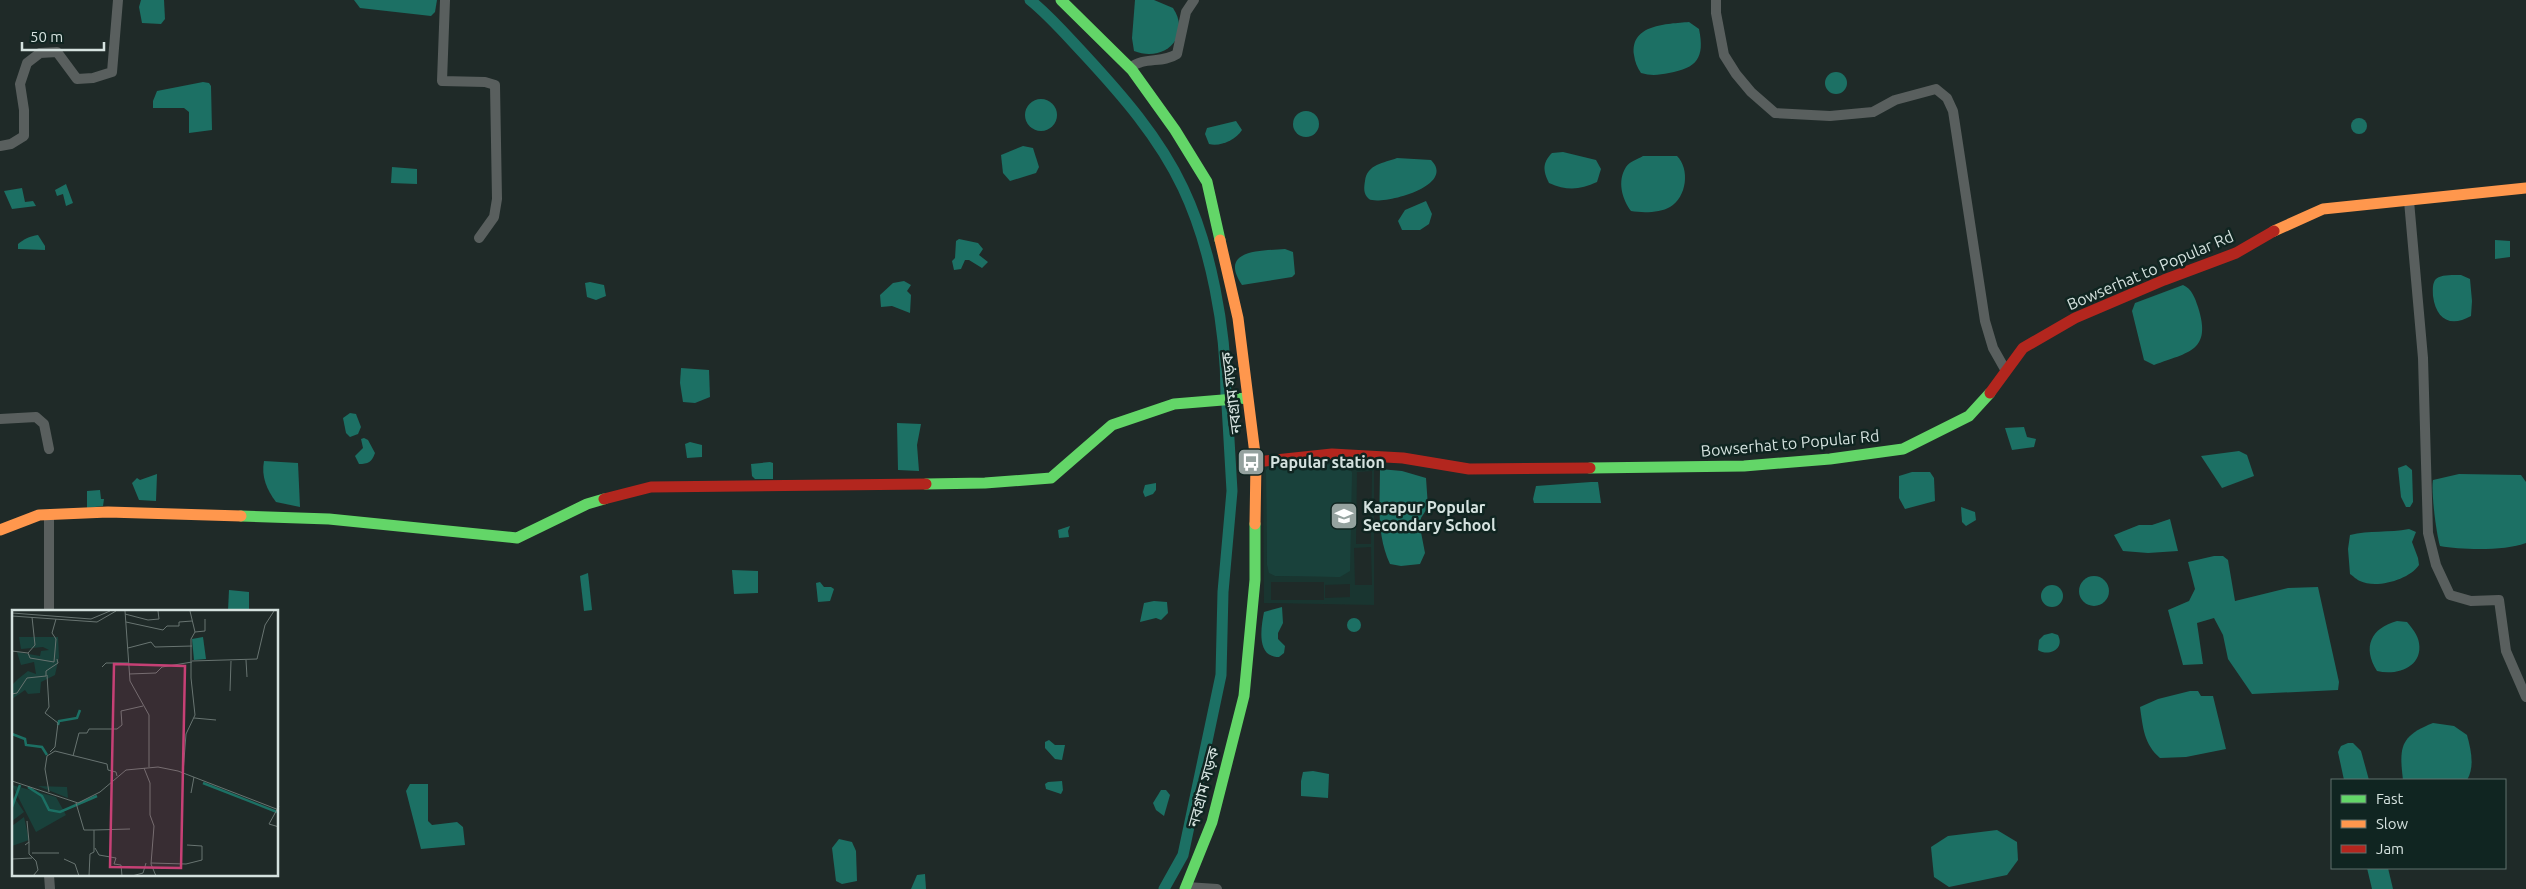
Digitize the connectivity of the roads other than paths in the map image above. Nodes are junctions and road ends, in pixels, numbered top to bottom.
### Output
1 (118, 0) edge
2 (445, 0) edge
3 (1061, 0) edge
4 (1194, 0) edge
5 (1716, 0) edge
6 (1130, 68) junction
7 (0, 146) edge
8 (2526, 188) edge
9 (2409, 200) junction
10 (479, 238) dead end
11 (2006, 372) junction
12 (1247, 398) junction
13 (0, 419) edge
14 (49, 449) dead end
15 (1256, 462) junction
16 (49, 515) junction
17 (0, 530) edge
18 (49, 610) edge
19 (2526, 697) edge
20 (49, 876) edge
21 (1186, 888) edge
22 (50, 889) edge
23 (1217, 889) edge

1 - 7 street
2 - 10 street
3 - 6 street, নবগ্রাম সড়ক
4 - 6 street
5 - 11 street
6 - 12 street, নবগ্রাম সড়ক
8 - 9 street, Bowserhat to Popular Rd
9 - 11 street, Bowserhat to Popular Rd
9 - 19 street
11 - 15 street, Bowserhat to Popular Rd
12 - 15 street, নবগ্রাম সড়ক
12 - 16 street
13 - 14 street
15 - 21 street, নবগ্রাম সড়ক
16 - 17 street
16 - 18 street
20 - 22 street
21 - 23 street

